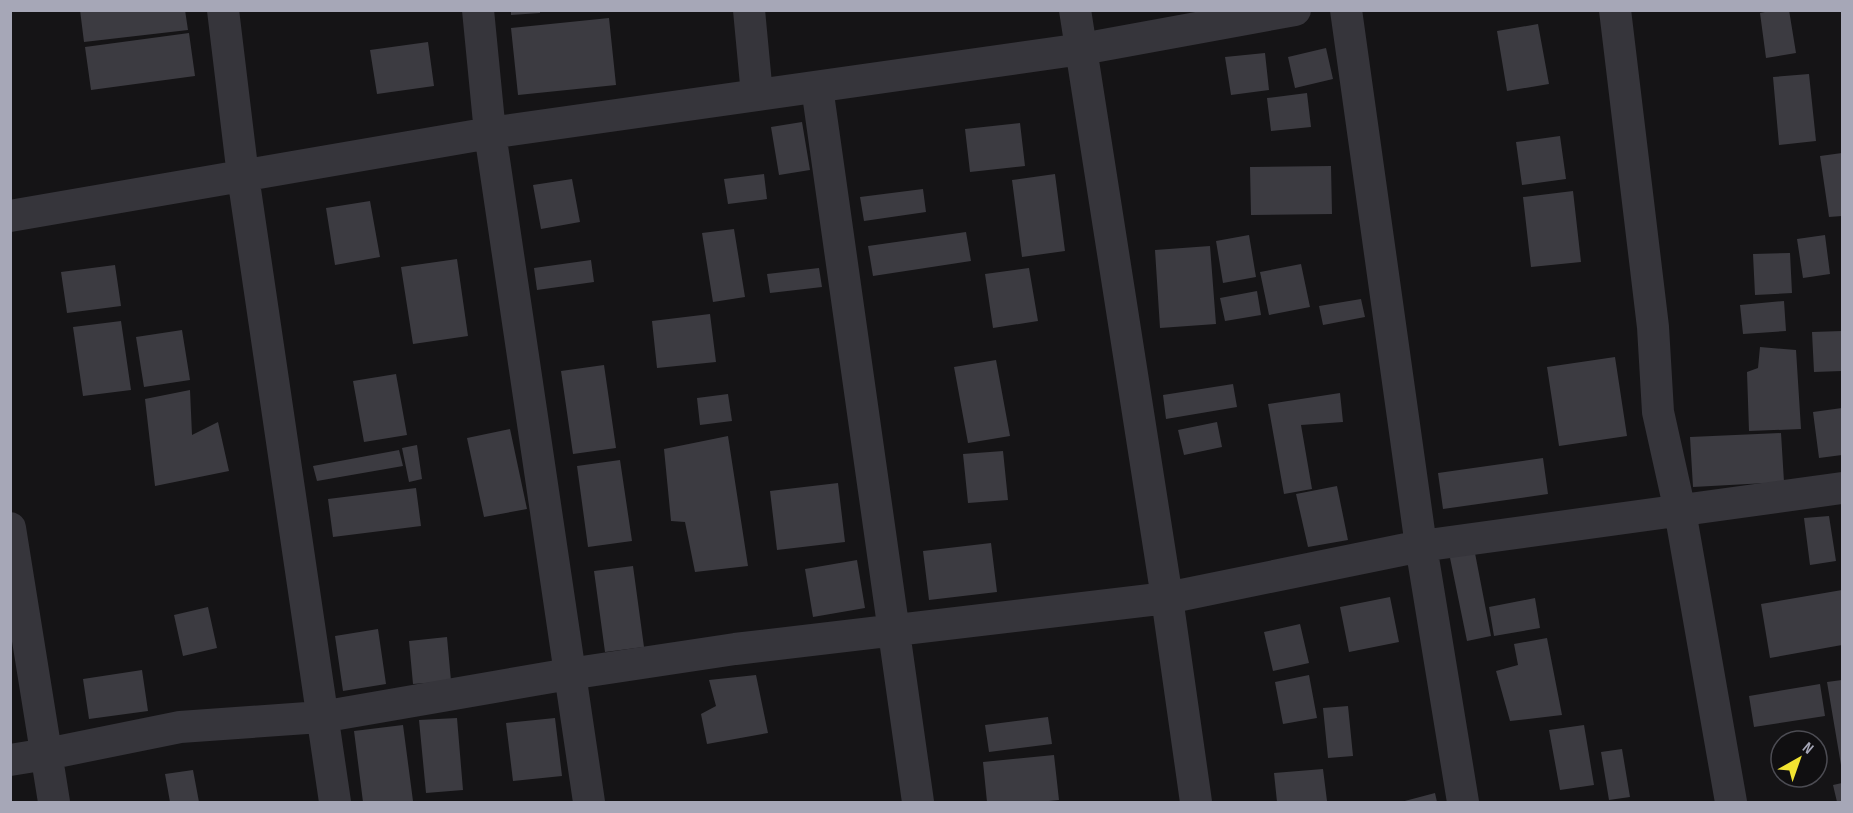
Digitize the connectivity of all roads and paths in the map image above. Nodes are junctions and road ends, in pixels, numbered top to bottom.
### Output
1 (223, 10) edge
2 (477, 10) edge
3 (749, 10) edge
4 (1075, 10) edge
5 (1295, 10) edge
6 (1346, 10) edge
7 (1615, 10) edge
8 (1082, 49) junction
9 (817, 87) junction
10 (757, 95) junction
11 (490, 133) junction
12 (243, 176) junction
13 (10, 216) edge
14 (1842, 488) edge
15 (1680, 511) junction
16 (10, 528) edge
17 (1421, 546) junction
18 (1167, 597) junction
19 (895, 629) junction
20 (569, 674) junction
21 (321, 717) junction
22 (47, 754) junction
23 (10, 760) edge
24 (54, 802) edge
25 (335, 802) edge
26 (589, 802) edge
27 (918, 802) edge
28 (1196, 802) edge
29 (1463, 802) edge
30 (1731, 802) edge

1 - 12 street
2 - 11 street
3 - 10 street
4 - 8 street
5 - 8 street
6 - 17 street
7 - 15 street
8 - 9 street
8 - 18 street
9 - 10 street
9 - 19 street
10 - 11 street
11 - 12 street
11 - 20 street
12 - 13 street
12 - 21 street
14 - 15 street
15 - 17 street
15 - 30 street
16 - 22 street
17 - 18 street
17 - 29 street
18 - 19 street
18 - 28 street
19 - 20 street
19 - 27 street
20 - 21 street
20 - 26 street
21 - 22 street
21 - 25 street
22 - 23 street
22 - 24 street

